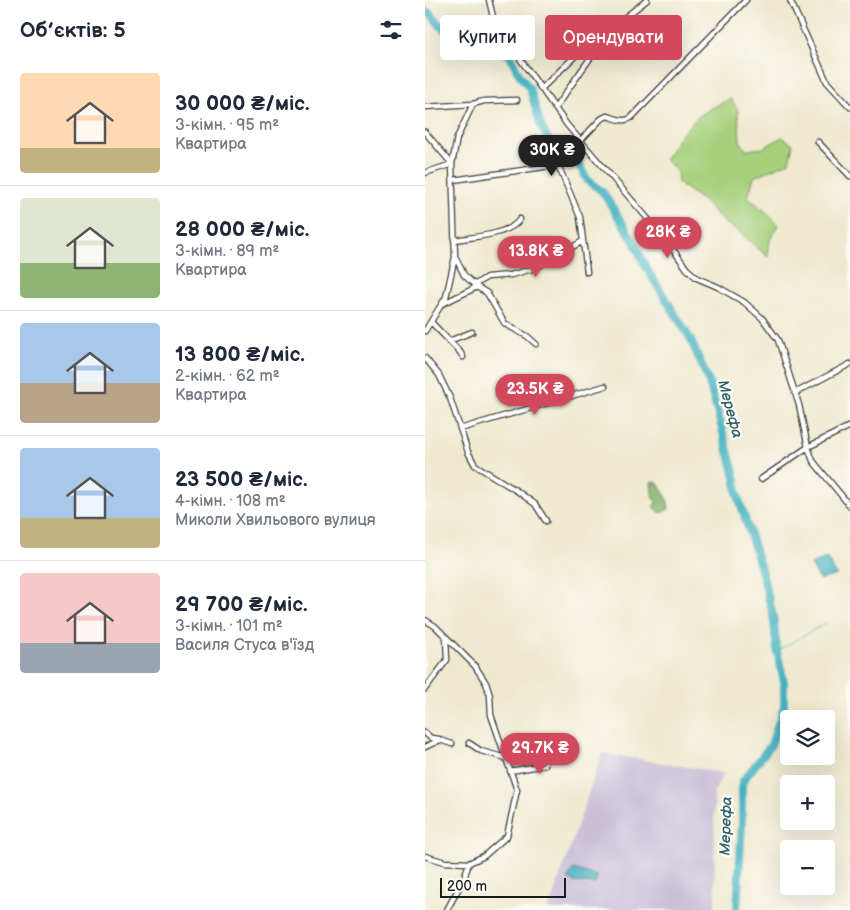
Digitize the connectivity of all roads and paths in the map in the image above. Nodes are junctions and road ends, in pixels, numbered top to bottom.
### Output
1 (489, 0) edge
2 (647, 0) edge
3 (747, 0) edge
4 (790, 0) edge
5 (628, 15) edge
6 (571, 60) edge
7 (588, 60) edge
8 (541, 89) junction
9 (517, 100) dead end
10 (473, 104) junction
11 (425, 107) edge
12 (850, 107) edge
13 (555, 108) junction
14 (425, 132) edge
15 (581, 141) junction
16 (819, 142) dead end
17 (452, 164) junction
18 (425, 173) edge
19 (850, 176) edge
20 (453, 180) junction
21 (520, 219) dead end
22 (455, 240) junction
23 (583, 241) junction
24 (455, 257) junction
25 (587, 272) dead end
26 (475, 286) junction
27 (443, 304) junction
28 (431, 322) junction
29 (425, 331) edge
30 (471, 332) dead end
31 (449, 341) junction
32 (536, 344) dead end
33 (463, 357) dead end
34 (426, 361) edge
35 (850, 364) edge
36 (605, 386) dead end
37 (795, 392) junction
38 (850, 426) edge
39 (460, 429) junction
40 (808, 447) junction
41 (761, 479) dead end
42 (850, 506) edge
43 (546, 521) dead end
44 (425, 620) edge
45 (446, 638) junction
46 (425, 689) edge
47 (425, 733) edge
48 (440, 740) junction
49 (469, 743) dead end
50 (452, 744) dead end
51 (425, 747) edge
52 (550, 754) dead end
53 (506, 758) junction
54 (510, 771) junction
55 (425, 856) edge
56 (469, 863) junction
57 (447, 910) edge

1 - 8 street
2 - 5 street
3 - 15 street
4 - 12 street
6 - 8 street
7 - 13 street
8 - 13 street
9 - 10 street
10 - 11 street
10 - 17 street
13 - 15 street
14 - 17 street
15 - 37 street
16 - 19 street
17 - 18 street
17 - 20 street
20 - 22 street
20 - 23 street
21 - 22 street
22 - 24 street
23 - 25 street
23 - 26 street
24 - 26 street
24 - 27 street
26 - 27 street
26 - 32 street
27 - 28 street
28 - 29 street
28 - 31 street
30 - 31 street
31 - 33 street
34 - 39 street
35 - 37 street
36 - 39 street
37 - 40 street
38 - 40 street
39 - 43 street
40 - 41 street
40 - 42 street
44 - 45 street
45 - 46 street
45 - 53 street
47 - 48 street
48 - 50 street
48 - 51 street
49 - 53 street
52 - 54 street
53 - 54 street
54 - 56 street
55 - 56 street
56 - 57 street

